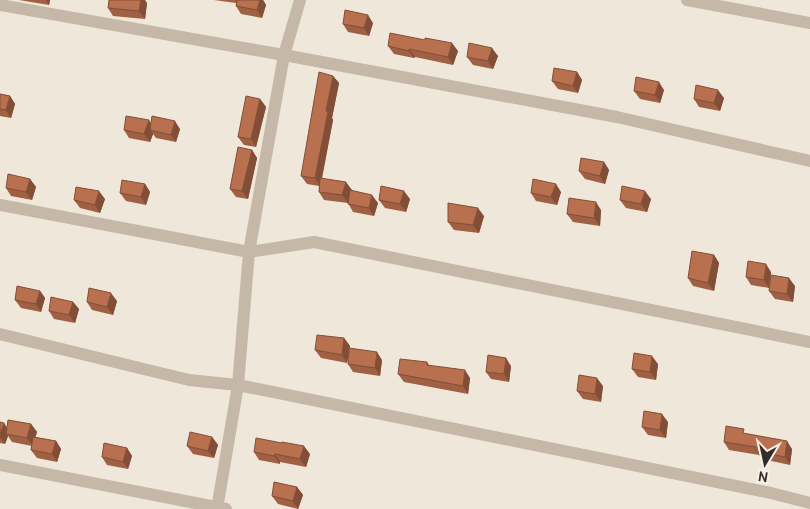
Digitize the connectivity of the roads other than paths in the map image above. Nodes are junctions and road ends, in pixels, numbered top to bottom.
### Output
1 (300, 0) edge
2 (687, 0) edge
3 (0, 5) edge
4 (810, 23) edge
5 (284, 55) junction
6 (810, 161) edge
7 (0, 206) edge
8 (249, 252) junction
9 (0, 334) edge
10 (810, 342) edge
11 (238, 385) junction
12 (0, 465) edge
13 (810, 503) edge
14 (220, 508) edge

1 - 5 street
2 - 4 street
3 - 5 street
5 - 6 street
5 - 8 street
7 - 8 street
8 - 10 street
8 - 11 street
9 - 11 street
11 - 13 street
11 - 14 street
12 - 14 street

